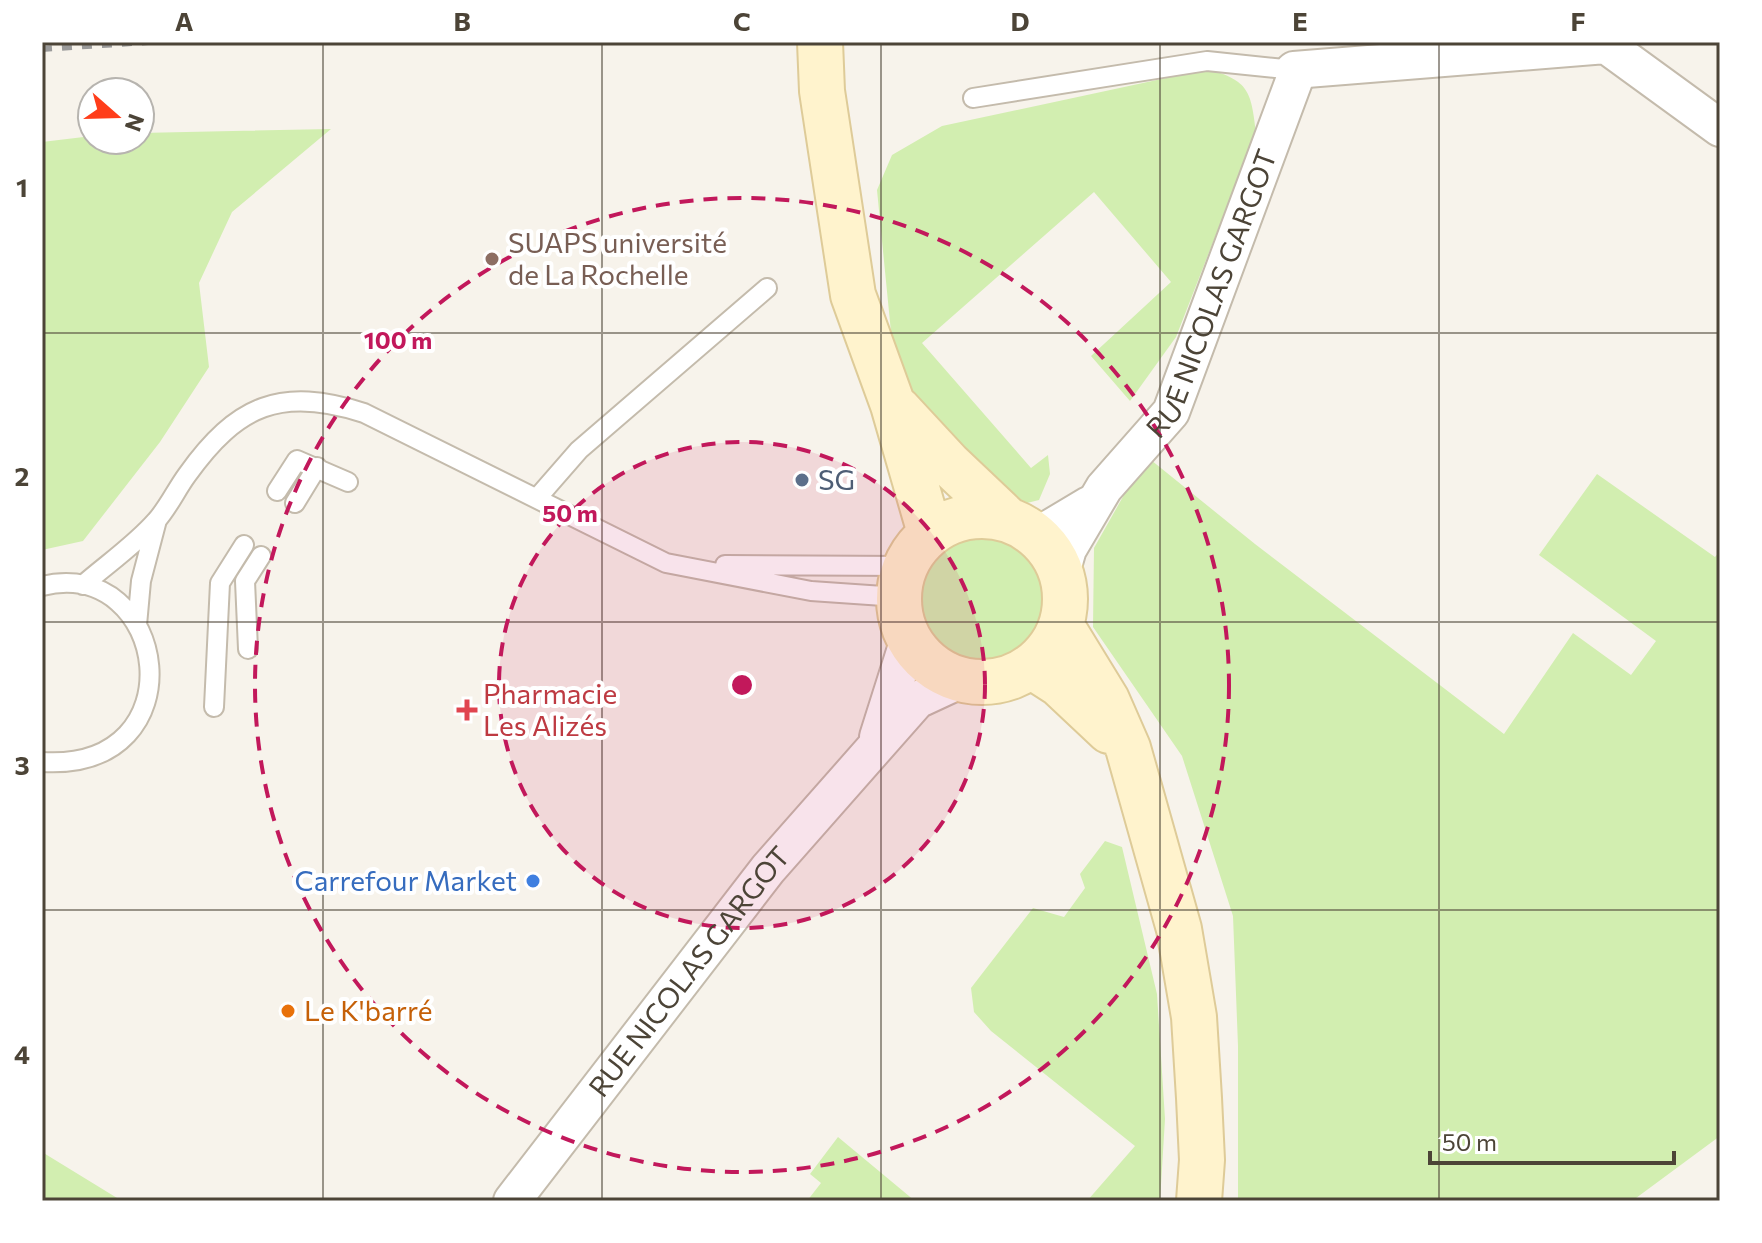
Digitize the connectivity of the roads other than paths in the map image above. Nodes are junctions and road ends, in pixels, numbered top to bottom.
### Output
1 (820, 42) edge
2 (1296, 70) junction
3 (973, 98) dead end
4 (1720, 128) edge
5 (767, 288) dead end
6 (893, 405) junction
7 (317, 467) junction
8 (348, 482) dead end
9 (277, 491) dead end
10 (538, 497) junction
11 (1097, 500) junction
12 (295, 503) dead end
13 (157, 520) junction
14 (1018, 525) junction
15 (244, 545) dead end
16 (261, 556) dead end
17 (666, 563) junction
18 (911, 565) junction
19 (1061, 573) junction
20 (83, 585) junction
21 (42, 586) edge
22 (137, 625) junction
23 (1061, 625) junction
24 (909, 639) junction
25 (248, 649) dead end
26 (1031, 666) junction
27 (960, 680) junction
28 (214, 707) dead end
29 (874, 748) junction
30 (1128, 748) junction
31 (42, 762) edge
32 (512, 1201) edge
33 (1199, 1201) edge

1 - 6 main road
2 - 3 lane
2 - 4 street
2 - 11 street, RUE NICOLAS GARGOT
5 - 10 lane
6 - 14 main road
6 - 18 main road
7 - 8 lane
7 - 9 lane
7 - 12 lane
10 - 13 lane
10 - 17 lane
11 - 14 street, RUE NICOLAS GARGOT
11 - 19 street, RUE NICOLAS GARGOT
13 - 20 lane
13 - 22 lane
14 - 18 main road
14 - 19 main road
15 - 28 lane
16 - 25 lane
17 - 18 lane
17 - 18 lane
18 - 24 main road
19 - 23 main road
20 - 21 lane
20 - 22 lane
22 - 31 lane
23 - 26 main road
23 - 30 main road
24 - 27 main road
24 - 29 street, RUE NICOLAS GARGOT
26 - 27 main road
26 - 30 main road
27 - 29 street, RUE NICOLAS GARGOT
29 - 32 street, RUE NICOLAS GARGOT
30 - 33 main road

